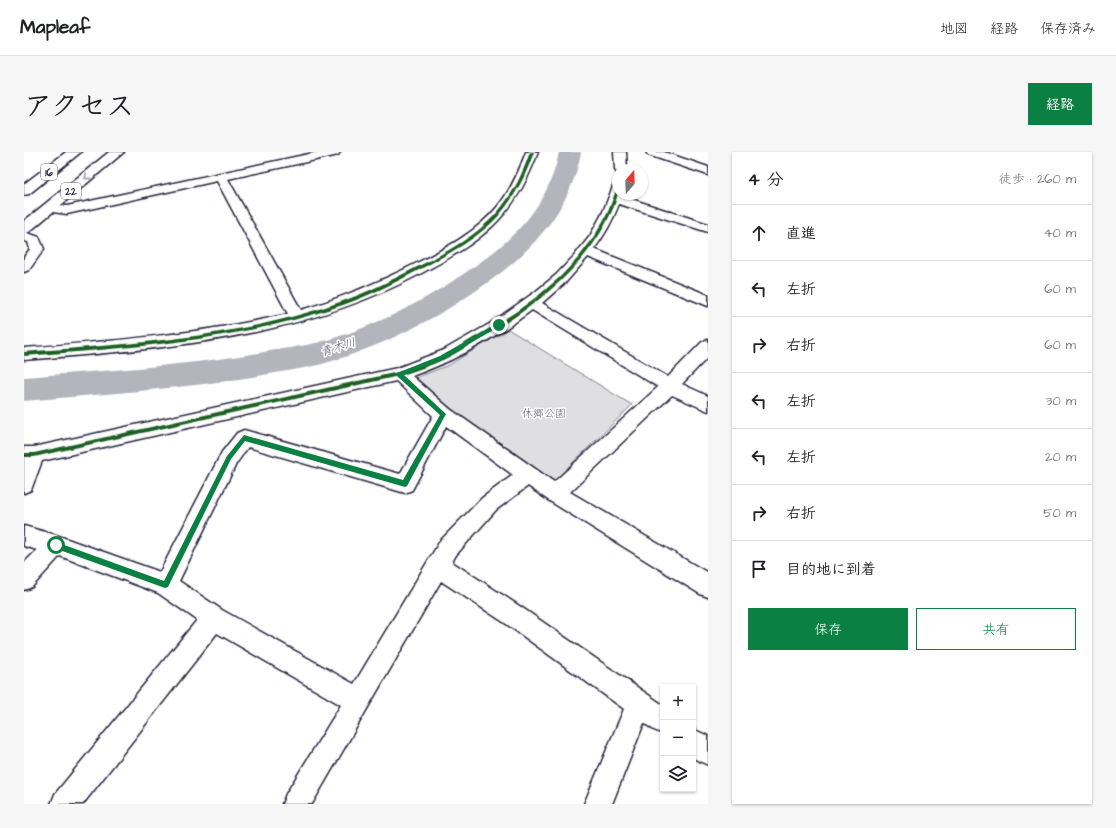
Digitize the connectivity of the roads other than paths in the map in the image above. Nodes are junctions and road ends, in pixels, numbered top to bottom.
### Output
1 (68, 152) edge
2 (74, 152) edge
3 (97, 152) edge
4 (117, 152) edge
5 (334, 152) edge
6 (532, 152) edge
7 (620, 152) edge
8 (652, 152) edge
9 (621, 164) edge
10 (73, 171) dead end
11 (708, 171) edge
12 (221, 177) junction
13 (24, 186) edge
14 (24, 191) edge
15 (614, 200) edge
16 (635, 200) edge
17 (50, 208) junction
18 (708, 228) edge
19 (24, 229) edge
20 (24, 236) edge
21 (586, 251) junction
22 (24, 267) edge
23 (708, 301) edge
24 (531, 303) junction
25 (297, 317) junction
26 (708, 346) edge
27 (24, 354) edge
28 (399, 374) junction
29 (670, 386) junction
30 (708, 404) edge
31 (443, 414) junction
32 (29, 455) edge
33 (528, 475) junction
34 (24, 484) edge
35 (555, 494) junction
36 (24, 536) edge
37 (56, 545) junction
38 (438, 566) junction
39 (24, 579) edge
40 (165, 585) junction
41 (708, 586) edge
42 (214, 618) junction
43 (357, 700) junction
44 (639, 704) junction
45 (662, 720) edge
46 (696, 744) edge
47 (708, 752) edge
48 (65, 804) edge
49 (296, 804) edge
50 (598, 804) edge

1 - 13 highway
2 - 14 highway, 16
3 - 10 highway, 16
4 -> 17 highway, 22
5 - 12 street
6 - 25 street
7 - 9 street
8 - 11 street
12 - 17 street
12 - 25 street
15 - 21 street
16 - 18 street
17 - 19 highway, 22
20 - 22 street
21 - 23 street
21 - 24 street
24 - 28 street
24 - 29 street
25 - 27 street
26 - 29 street
28 - 31 street
28 - 32 street
29 - 30 street
29 - 35 street
31 - 33 street
31 - 40 street
32 - 34 street
33 - 35 street
33 - 38 street
35 - 41 street
36 - 37 street
37 - 39 street
37 - 40 street
38 - 43 street
38 - 44 street
40 - 42 street
42 - 43 street
42 - 48 street
43 - 49 street
44 - 45 street
44 - 50 street
46 - 47 street

